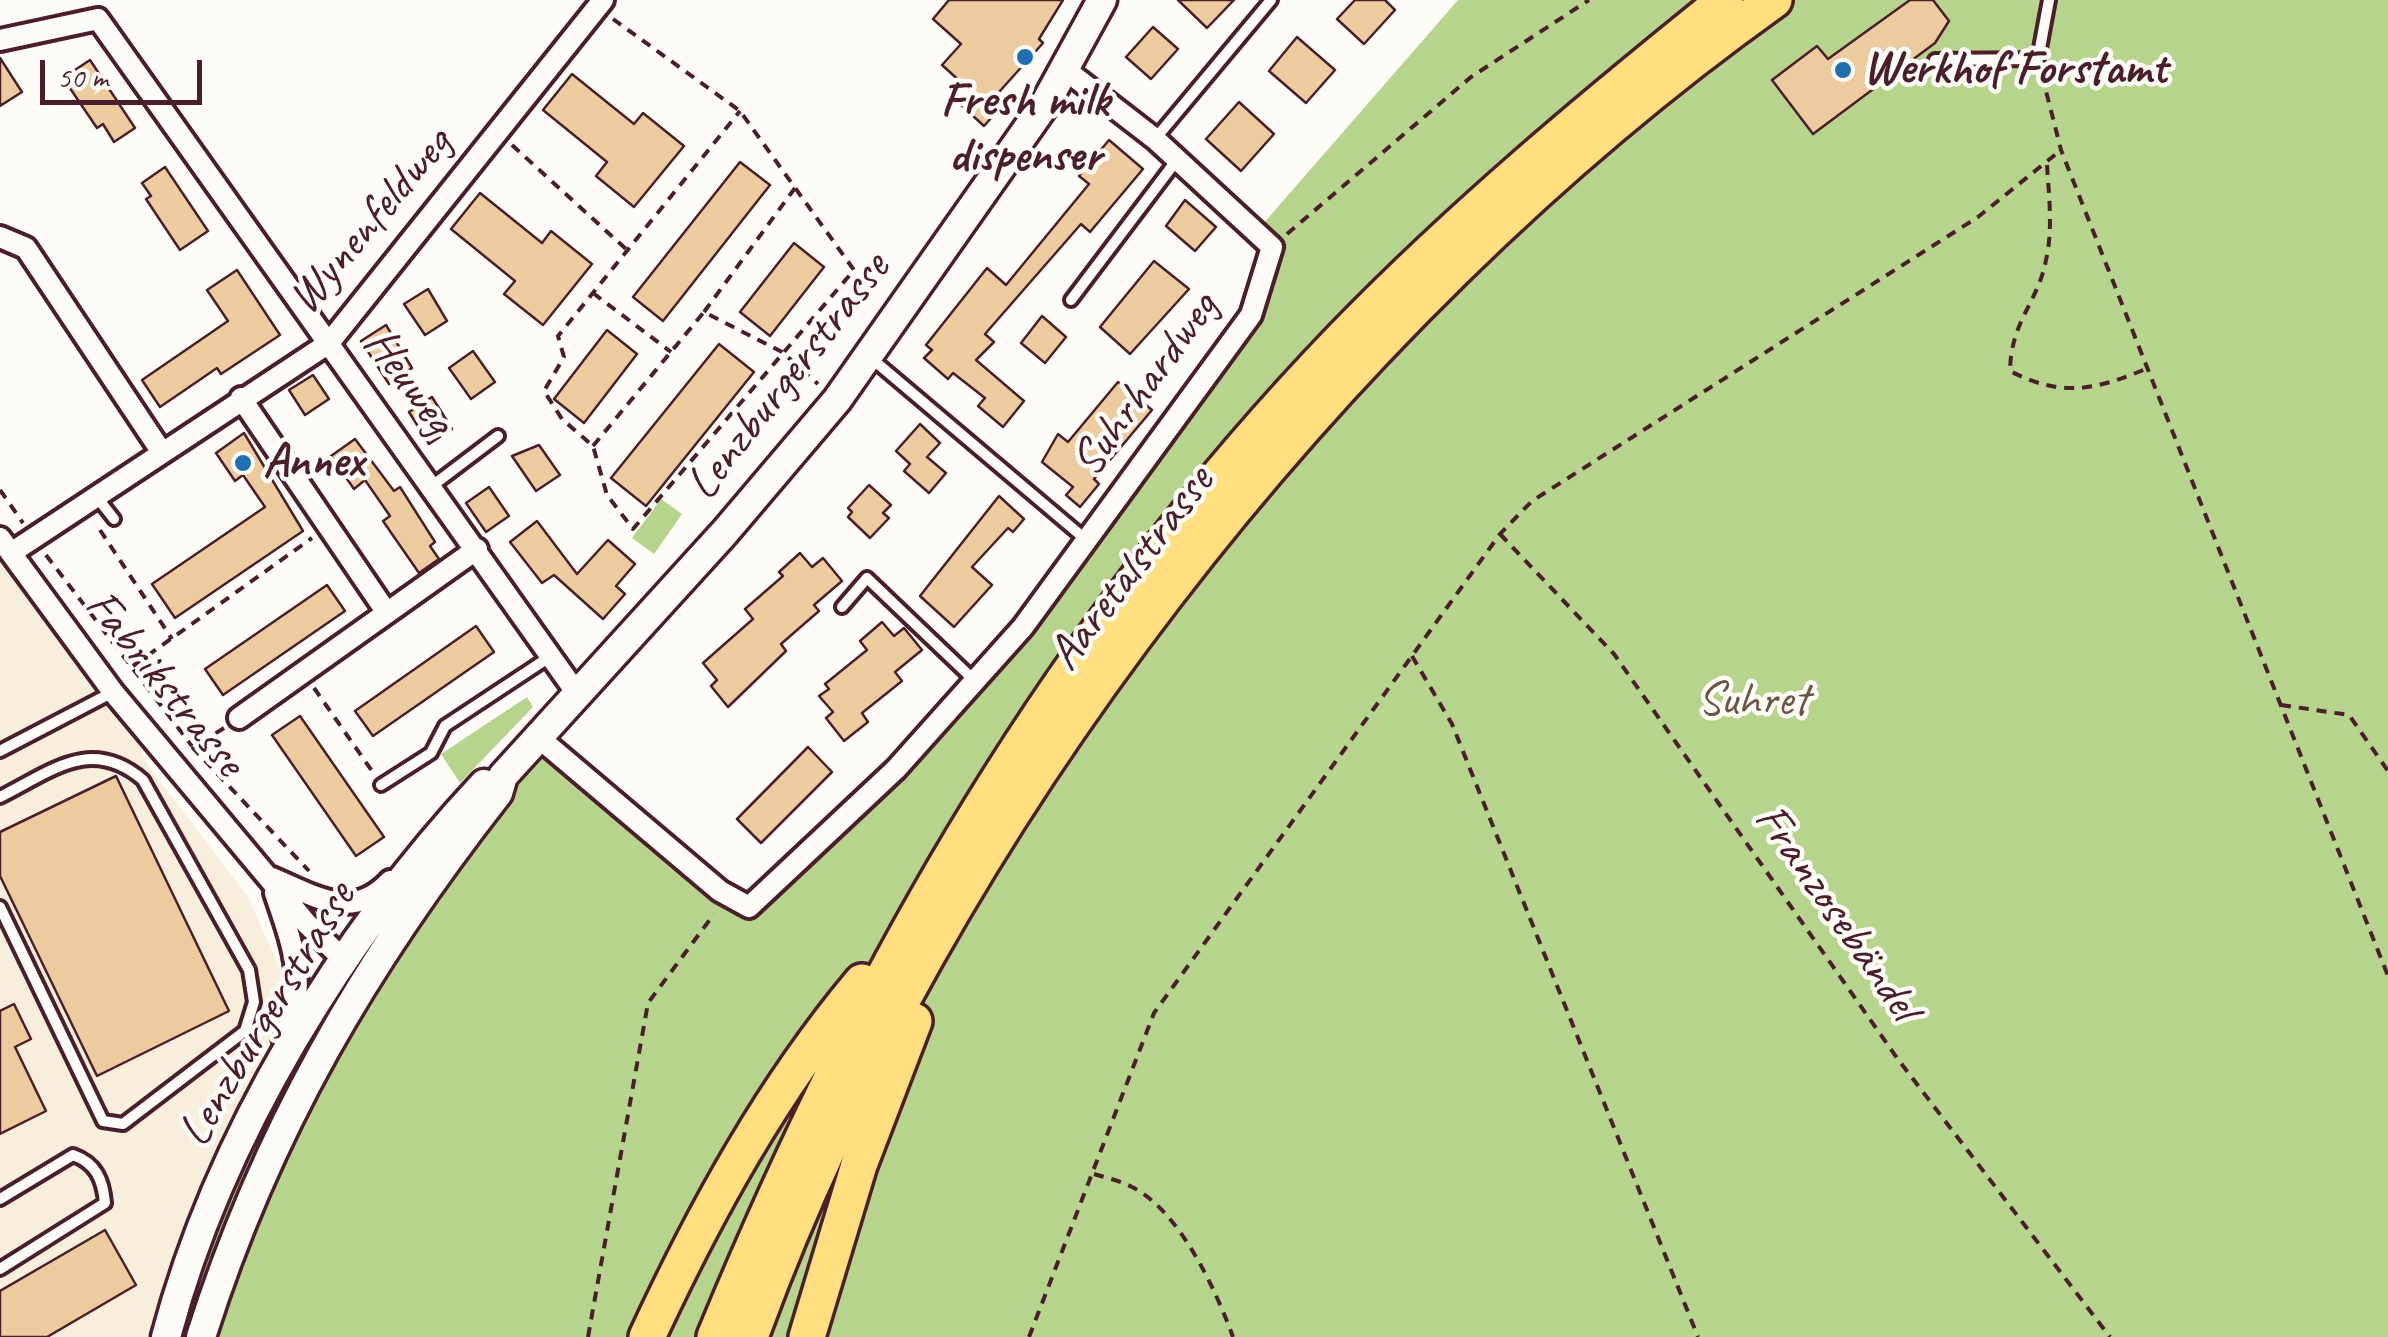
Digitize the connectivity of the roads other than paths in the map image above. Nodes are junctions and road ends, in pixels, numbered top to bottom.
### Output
1 (1102, 0) edge
2 (1271, 0) edge
3 (1725, 0) edge
4 (1774, 0) edge
5 (2048, 0) edge
6 (600, 4) edge
7 (0, 40) edge
8 (1935, 60) dead end
9 (1066, 71) junction
10 (1155, 140) junction
11 (1176, 161) junction
12 (0, 237) edge
13 (1071, 300) dead end
14 (330, 342) junction
15 (870, 357) junction
16 (242, 398) junction
17 (498, 436) dead end
18 (161, 450) junction
19 (432, 486) junction
20 (91, 496) junction
21 (114, 519) dead end
22 (1084, 538) junction
23 (6, 545) edge
24 (477, 549) junction
25 (842, 607) dead end
26 (387, 613) junction
27 (551, 656) junction
28 (975, 680) junction
29 (113, 692) junction
30 (578, 696) junction
31 (238, 718) road end
32 (538, 737) junction
33 (0, 751) edge
34 (503, 776) junction
35 (381, 784) road end
36 (0, 797) edge
37 (431, 840) junction
38 (984, 859) junction
39 (270, 877) junction
40 (0, 907) edge
41 (907, 928) junction
42 (355, 968) junction
43 (239, 1136) junction
44 (0, 1199) edge
45 (0, 1269) edge
46 (166, 1337) edge
47 (201, 1337) edge
48 (647, 1337) edge
49 (715, 1337) edge
50 (750, 1337) edge
51 (808, 1337) edge

1 - 9 main road, Lenzburgerstrasse
2 - 10 lane
3 - 41 highway, Aaretalstrasse
4 - 38 highway, Aaretalstrasse
5 - 8 lane
6 - 14 street, Wynenfeldweg
7 - 14 street, Heuweg
9 - 10 street
9 - 15 main road, Lenzburgerstrasse
10 - 11 street
11 - 13 lane
11 - 22 street, Suhrhardweg
12 - 18 street
14 - 16 street, Wynenfeldweg
14 - 19 street, Heuweg
15 - 22 lane
15 - 30 main road, Lenzburgerstrasse
16 - 18 street, Wynenfeldweg
16 - 26 street
17 - 19 lane
18 - 20 street, Wynenfeldweg
19 - 24 street, Heuweg
20 - 21 lane
20 - 23 street, Wynenfeldweg
22 - 28 street, Suhrhardweg
23 - 29 street, Fabrikstrasse
24 - 26 street
24 - 27 street, Heuweg
25 - 28 lane
26 - 31 street
27 - 30 street, Heuweg
27 - 35 lane
28 - 32 street, Suhrhardweg
29 - 33 lane
29 - 39 street, Fabrikstrasse
30 - 32 main road, Lenzburgerstrasse
32 - 34 main road, Lenzburgerstrasse
34 - 37 main road, Lenzburgerstrasse
34 - 42 main road, Lenzburgerstrasse
36 - 40 lane
37 - 39 street, Fabrikstrasse
37 - 42 main road, Lenzburgerstrasse
38 - 50 highway, Aaretalstrasse
38 - 51 highway
39 - 42 street, Fabrikstrasse
39 - 43 street, Fabrikstrasse
41 - 48 highway
41 - 49 highway, Aaretalstrasse
42 - 43 main road, Lenzburgerstrasse
42 - 47 main road, Lenzburgerstrasse
43 - 46 main road, Lenzburgerstrasse
44 - 45 lane

